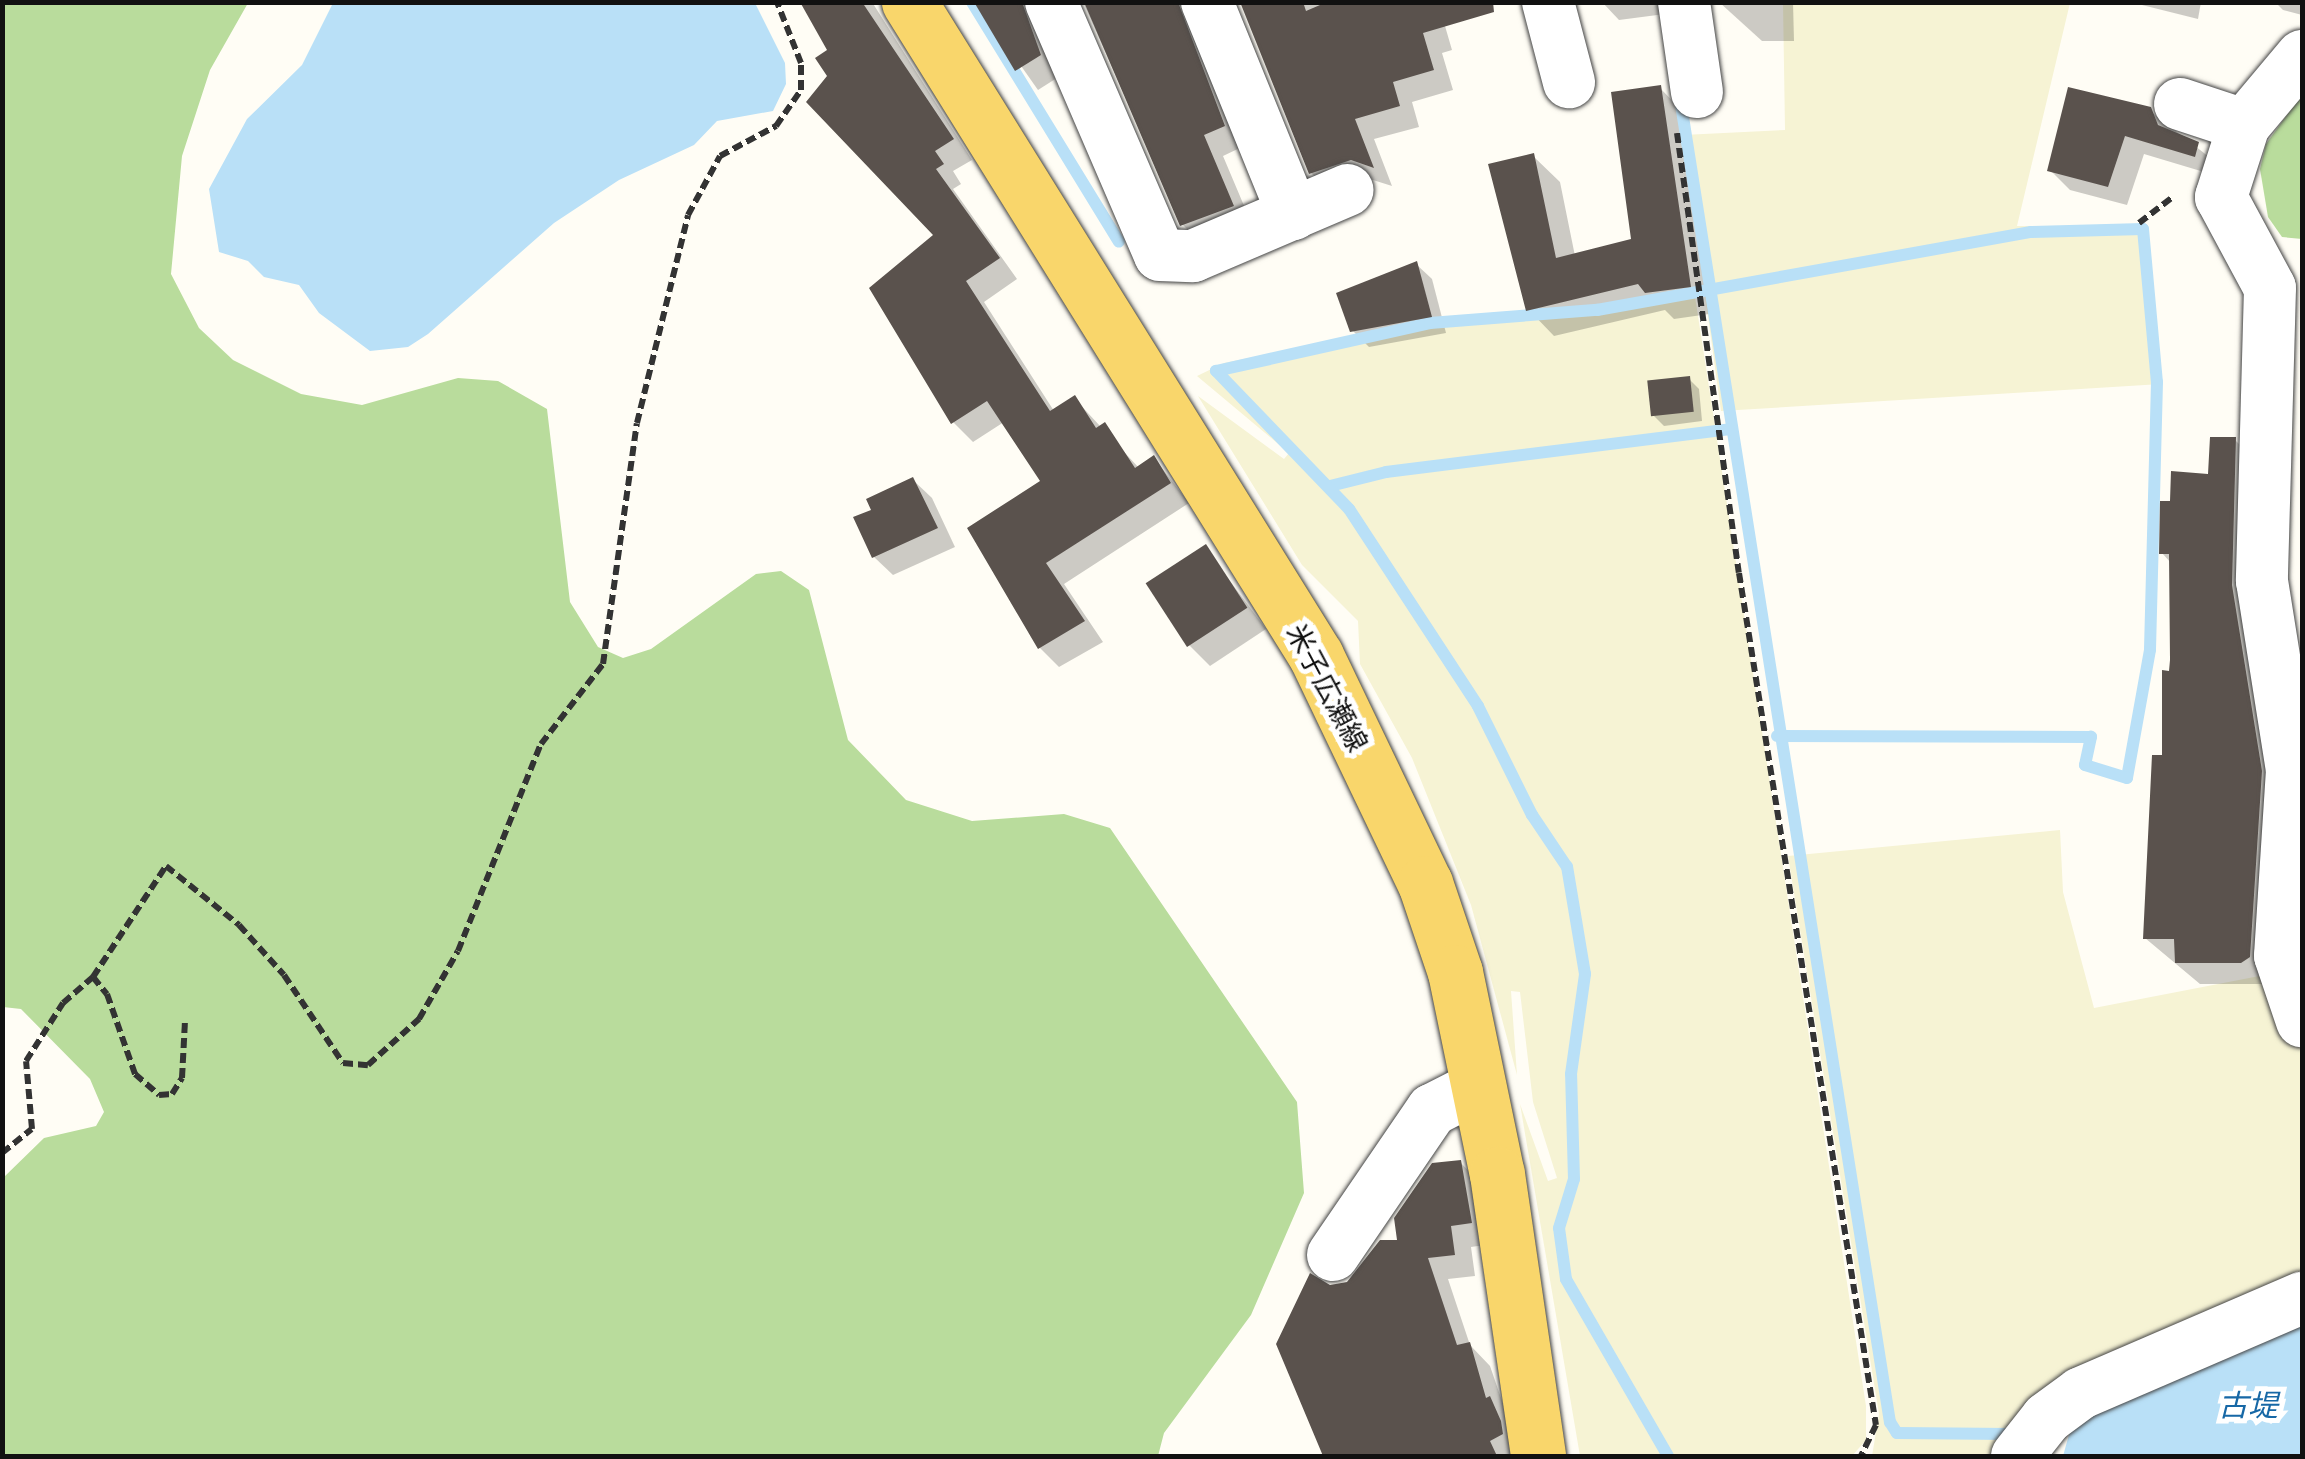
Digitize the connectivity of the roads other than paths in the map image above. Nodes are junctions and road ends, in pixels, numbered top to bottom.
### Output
1 (909, 2) edge
2 (1051, 2) edge
3 (1208, 2) edge
4 (1548, 2) edge
5 (1684, 2) edge
6 (2302, 56) edge
7 (1569, 82) dead end
8 (2180, 104) dead end
9 (1686, 108) road end
10 (2244, 125) junction
11 (1348, 190) dead end
12 (1293, 214) junction
13 (2302, 1021) edge
14 (1479, 1086) junction
15 (1333, 1255) dead end
16 (2302, 1298) edge
17 (1538, 1456) edge
18 (2017, 1456) edge

1 - 14 main road, 米子広瀬線
2 - 12 street
3 - 12 street
4 - 7 street
5 - 9 street
6 - 10 street
8 - 10 street
10 - 13 street
11 - 12 street
14 - 15 street
14 - 17 main road, 米子広瀬線
16 - 18 street

